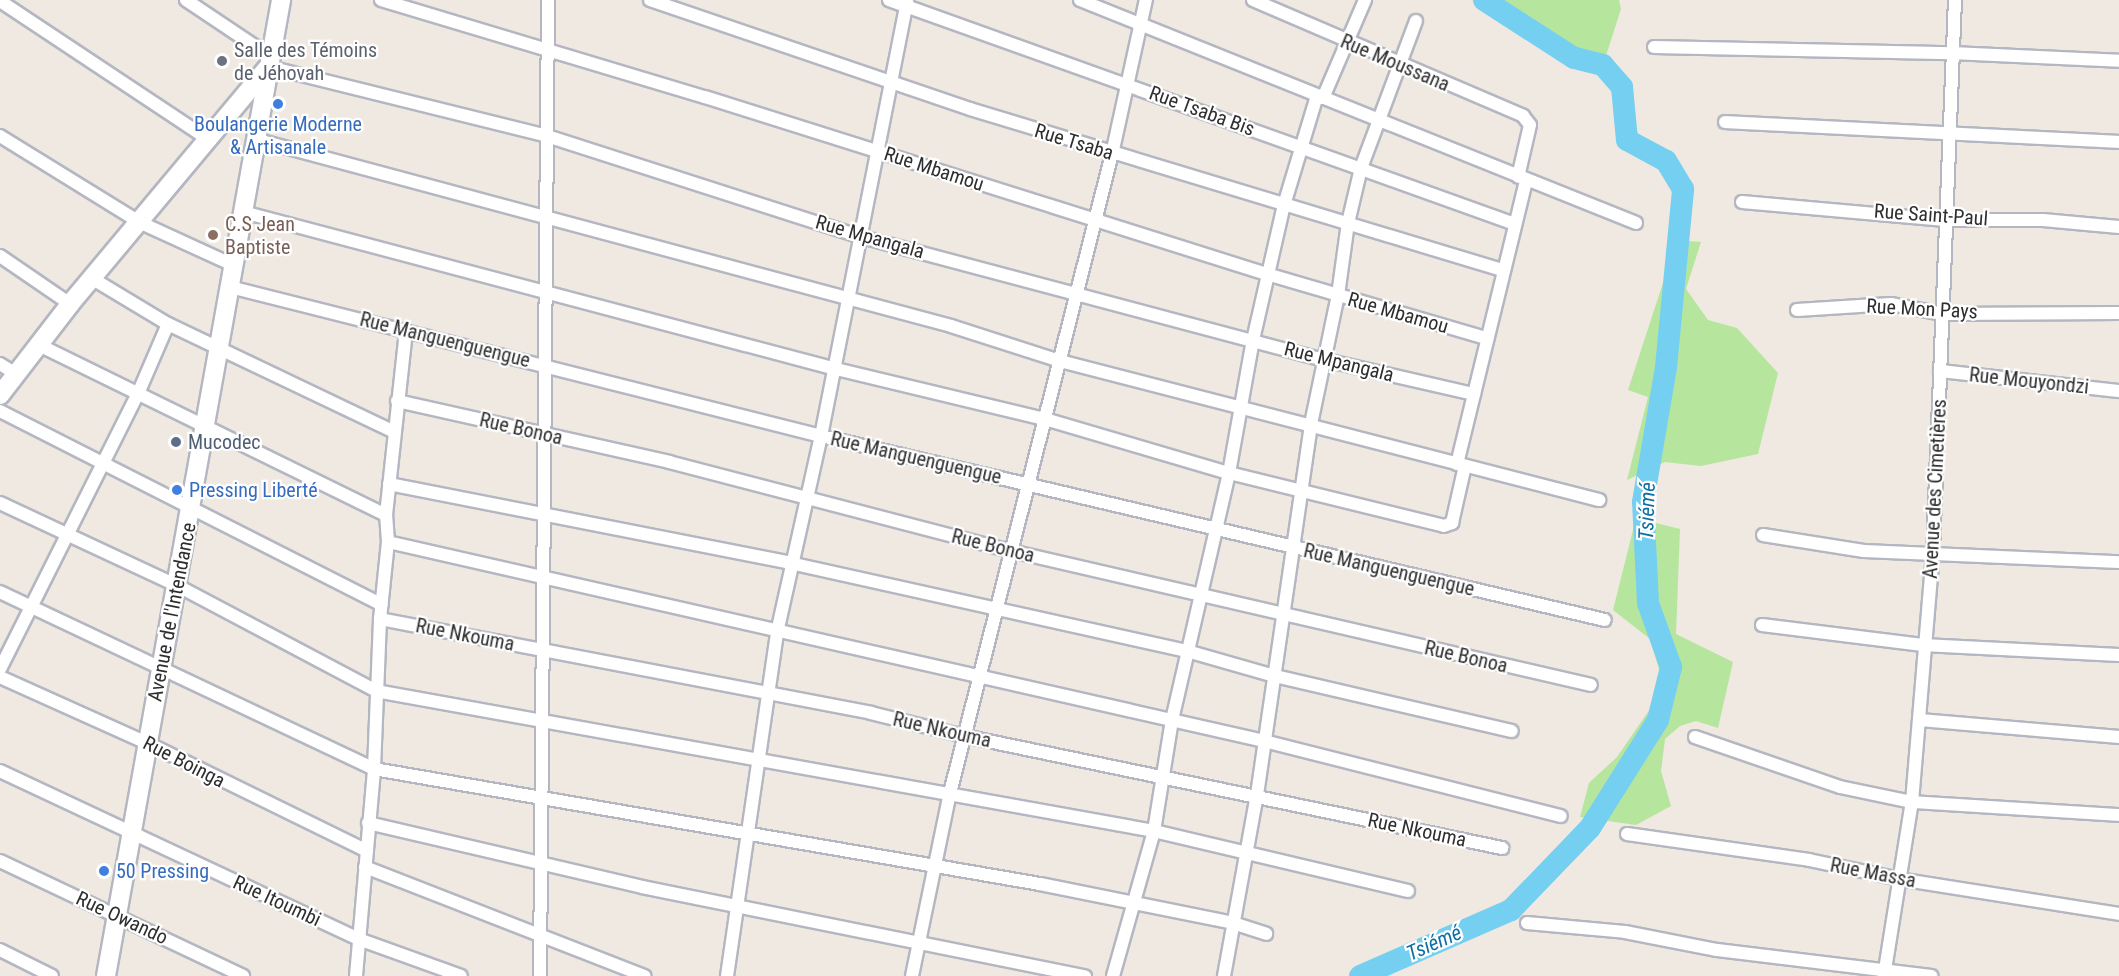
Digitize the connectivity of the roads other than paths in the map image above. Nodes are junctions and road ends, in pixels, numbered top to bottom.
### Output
1 (186, 0) edge
2 (281, 0) edge
3 (381, 0) edge
4 (548, 0) edge
5 (650, 0) edge
6 (888, 0) edge
7 (1080, 0) edge
8 (1146, 0) edge
9 (1253, 0) edge
10 (1365, 0) edge
11 (1954, 0) edge
12 (0, 1) edge
13 (907, 3) edge
14 (1270, 3) edge
15 (1416, 21) dead end
16 (1142, 23) junction
17 (1346, 43) junction
18 (1654, 47) dead end
19 (547, 48) junction
20 (1952, 52) junction
21 (2119, 61) edge
22 (270, 62) junction
23 (1399, 65) junction
24 (891, 81) junction
25 (1128, 84) junction
26 (1320, 97) junction
27 (1379, 119) junction
28 (1725, 122) dead end
29 (1947, 134) junction
30 (0, 136) edge
31 (547, 136) junction
32 (208, 138) junction
33 (258, 140) junction
34 (2119, 142) edge
35 (1300, 146) junction
36 (877, 150) junction
37 (1112, 154) junction
38 (1362, 168) junction
39 (1522, 179) junction
40 (1742, 202) dead end
41 (1284, 205) junction
42 (243, 212) junction
43 (545, 218) junction
44 (1094, 220) junction
45 (1945, 220) junction
46 (139, 222) junction
47 (1348, 223) junction
48 (1636, 223) dead end
49 (1515, 224) junction
50 (2119, 227) edge
51 (858, 236) junction
52 (0, 256) edge
53 (235, 266) junction
54 (1502, 270) junction
55 (1270, 275) junction
56 (93, 279) junction
57 (230, 287) junction
58 (543, 293) junction
59 (1077, 295) junction
60 (1338, 295) junction
61 (847, 298) junction
62 (70, 304) junction
63 (1797, 310) dead end
64 (2119, 313) edge
65 (1944, 314) junction
66 (168, 324) junction
67 (406, 332) junction
68 (1486, 338) junction
69 (1253, 340) junction
70 (39, 345) junction
71 (220, 346) junction
72 (1325, 360) junction
73 (1059, 361) junction
74 (0, 364) edge
75 (543, 364) junction
76 (832, 368) junction
77 (1940, 371) junction
78 (16, 374) junction
79 (2119, 391) edge
80 (1474, 394) junction
81 (0, 395) edge
82 (136, 396) junction
83 (397, 401) junction
84 (1241, 409) junction
85 (0, 411) edge
86 (1045, 419) junction
87 (1311, 424) junction
88 (206, 427) junction
89 (394, 432) junction
90 (542, 434) junction
91 (821, 436) junction
92 (102, 465) junction
93 (1461, 465) junction
94 (1229, 473) junction
95 (389, 484) junction
96 (1029, 484) junction
97 (1301, 489) junction
98 (807, 497) junction
99 (1599, 500) dead end
100 (0, 503) edge
101 (191, 507) junction
102 (386, 515) junction
103 (545, 516) junction
104 (1217, 529) junction
105 (67, 535) junction
106 (1763, 535) dead end
107 (388, 542) junction
108 (1295, 548) junction
109 (1011, 551) junction
110 (1933, 552) junction
111 (2119, 562) edge
112 (790, 563) junction
113 (543, 575) junction
114 (178, 586) junction
115 (0, 592) edge
116 (1201, 596) junction
117 (382, 604) junction
118 (31, 607) junction
119 (998, 611) junction
120 (1284, 616) junction
121 (380, 619) junction
122 (1605, 620) dead end
123 (1762, 624) dead end
124 (778, 628) junction
125 (1923, 645) junction
126 (540, 649) junction
127 (1187, 651) junction
128 (2119, 655) edge
129 (163, 668) junction
130 (0, 669) edge
131 (981, 676) junction
132 (1275, 676) junction
133 (0, 677) edge
134 (1591, 685) dead end
135 (376, 691) junction
136 (770, 693) junction
137 (1172, 720) junction
138 (1920, 720) junction
139 (541, 721) junction
140 (1512, 731) dead end
141 (964, 736) junction
142 (1695, 736) dead end
143 (2119, 737) edge
144 (1264, 741) junction
145 (147, 743) junction
146 (759, 758) junction
147 (374, 769) junction
148 (0, 771) edge
149 (1164, 778) junction
150 (539, 795) junction
151 (1257, 795) junction
152 (949, 796) junction
153 (1912, 802) junction
154 (2119, 815) edge
155 (1561, 816) dead end
156 (368, 823) junction
157 (130, 829) junction
158 (1154, 831) junction
159 (747, 832) junction
160 (1627, 834) dead end
161 (1502, 848) dead end
162 (367, 851) junction
163 (1246, 851) junction
164 (0, 861) edge
165 (540, 862) junction
166 (934, 866) junction
167 (365, 867) junction
168 (1899, 879) junction
169 (1408, 891) dead end
170 (736, 905) junction
171 (1135, 906) junction
172 (2119, 914) edge
173 (118, 916) junction
174 (1527, 923) dead end
175 (1233, 924) junction
176 (1266, 934) dead end
177 (541, 936) junction
178 (361, 940) junction
179 (919, 945) junction
180 (0, 950) edge
181 (1884, 972) edge
182 (52, 976) edge
183 (106, 976) edge
184 (243, 976) edge
185 (356, 976) edge
186 (461, 976) edge
187 (540, 976) edge
188 (644, 976) edge
189 (727, 976) edge
190 (912, 976) edge
191 (1085, 976) edge
192 (1113, 976) edge
193 (1224, 976) edge
194 (1930, 976) edge

1 - 22 street, Rue Mpangala
2 - 22 street, Avenue de l'Intendance
3 - 19 street, Rue Mbamou
4 - 19 street
5 - 24 street, Rue Tsaba
6 - 13 street, Rue Tsaba Bis
7 - 16 street
8 - 16 street
9 - 14 street, Rue Moussana
10 - 17 street
11 - 20 street, Avenue des Cimetières
12 - 32 street
13 - 24 street
13 - 25 street, Rue Tsaba Bis
14 - 17 street, Rue Moussana
15 - 23 street
16 - 25 street
16 - 26 street
17 - 23 street, Rue Moussana
17 - 26 street
18 - 20 street
19 - 31 street
19 - 36 street, Rue Mbamou
20 - 21 street
20 - 29 street, Avenue des Cimetières
22 - 31 street, Rue Mpangala
22 - 32 street
22 - 33 street, Avenue de l'Intendance
23 - 27 street
23 - 39 street, Rue Moussana
24 - 36 street
24 - 37 street, Rue Tsaba
25 - 35 street, Rue Tsaba Bis
25 - 37 street
26 - 27 street
26 - 35 street
27 - 38 street
27 - 39 street
28 - 29 street
29 - 34 street
29 - 45 street, Avenue des Cimetières
30 - 46 street
31 - 43 street
31 - 51 street, Rue Mpangala
32 - 46 street
33 - 42 street, Avenue de l'Intendance
33 - 43 street
35 - 38 street, Rue Tsaba Bis
35 - 41 street
36 - 44 street, Rue Mbamou
36 - 51 street
37 - 41 street, Rue Tsaba
37 - 44 street
38 - 47 street
38 - 49 street, Rue Tsaba Bis
39 - 48 street
39 - 49 street
40 - 45 street, Rue Saint-Paul
41 - 47 street, Rue Tsaba
41 - 55 street
42 - 53 street, Avenue de l'Intendance
42 - 58 street
43 - 58 street
43 - 61 street
44 - 55 street, Rue Mbamou
44 - 59 street
45 - 50 street, Rue Saint-Paul
45 - 65 street, Avenue des Cimetières
46 - 53 street
46 - 56 street
47 - 54 street, Rue Tsaba
47 - 60 street
49 - 54 street
51 - 59 street, Rue Mpangala
51 - 61 street
52 - 62 street
53 - 57 street, Avenue de l'Intendance
54 - 68 street
55 - 60 street, Rue Mbamou
55 - 69 street
56 - 62 street
56 - 66 street
57 - 67 street, Rue Manguenguengue
57 - 71 street, Avenue de l'Intendance
58 - 75 street
58 - 76 street
59 - 69 street, Rue Mpangala
59 - 73 street
60 - 68 street, Rue Mbamou
60 - 72 street
61 - 73 street
61 - 76 street
62 - 70 street
63 - 65 street, Rue Mon Pays
64 - 65 street, Rue Mon Pays
65 - 77 street, Avenue des Cimetières
66 - 71 street
66 - 82 street
67 - 75 street, Rue Manguenguengue
67 - 83 street
68 - 80 street
69 - 72 street, Rue Mpangala
69 - 84 street
70 - 78 street
70 - 82 street
71 - 88 street, Avenue de l'Intendance
71 - 89 street
72 - 80 street, Rue Mpangala
72 - 87 street
73 - 84 street
73 - 86 street
74 - 78 street
75 - 90 street
75 - 91 street, Rue Manguenguengue
76 - 86 street
76 - 91 street
77 - 79 street, Rue Mouyondzi
77 - 110 street, Avenue des Cimetières
78 - 81 street
80 - 93 street
82 - 88 street
82 - 92 street
83 - 89 street
83 - 90 street, Rue Bonoa
84 - 87 street
84 - 94 street
85 - 92 street
86 - 94 street
86 - 96 street
87 - 93 street
87 - 97 street
88 - 101 street, Avenue de l'Intendance
88 - 102 street
89 - 95 street
90 - 98 street, Rue Bonoa
90 - 103 street
91 - 96 street, Rue Manguenguengue
91 - 98 street
92 - 101 street
92 - 105 street
93 - 97 street
93 - 99 street
94 - 97 street
94 - 104 street
95 - 102 street
95 - 103 street
96 - 104 street, Rue Manguenguengue
96 - 109 street
97 - 108 street
98 - 109 street, Rue Bonoa
98 - 112 street
100 - 105 street
101 - 114 street, Avenue de l'Intendance
101 - 117 street
102 - 107 street
103 - 112 street
103 - 113 street
104 - 108 street, Rue Manguenguengue
104 - 116 street
105 - 114 street
105 - 118 street
106 - 110 street
107 - 113 street
107 - 117 street
108 - 120 street
108 - 122 street, Rue Manguenguengue
109 - 116 street, Rue Bonoa
109 - 119 street
110 - 111 street
110 - 125 street, Avenue des Cimetières
112 - 119 street
112 - 124 street
113 - 124 street
113 - 126 street
114 - 129 street, Avenue de l'Intendance
114 - 135 street
115 - 118 street
116 - 120 street, Rue Bonoa
116 - 127 street
117 - 121 street
118 - 129 street
118 - 130 street
119 - 127 street
119 - 131 street
120 - 132 street
120 - 134 street, Rue Bonoa
121 - 126 street, Rue Nkouma
121 - 135 street
123 - 125 street
124 - 131 street
124 - 136 street
125 - 128 street
125 - 138 street, Avenue des Cimetières
126 - 136 street, Rue Nkouma
126 - 139 street
127 - 132 street
127 - 137 street
129 - 145 street, Avenue de l'Intendance
129 - 147 street
131 - 137 street
131 - 141 street
132 - 140 street
132 - 144 street
133 - 145 street, Rue Boinga
135 - 139 street
135 - 147 street
136 - 141 street, Rue Nkouma
136 - 146 street
137 - 144 street
137 - 149 street
138 - 143 street
138 - 153 street, Avenue des Cimetières
139 - 146 street
139 - 150 street
141 - 149 street, Rue Nkouma
141 - 152 street
142 - 153 street
144 - 151 street
144 - 155 street
145 - 157 street, Avenue de l'Intendance
145 - 162 street, Rue Boinga
146 - 152 street
146 - 159 street
147 - 150 street
147 - 156 street
148 - 157 street, Rue Itoumbi
149 - 151 street, Rue Nkouma
149 - 158 street
150 - 159 street
150 - 165 street
151 - 161 street, Rue Nkouma
151 - 163 street
152 - 158 street
152 - 166 street
153 - 154 street
153 - 168 street, Avenue des Cimetières
156 - 162 street
156 - 165 street
157 - 173 street, Avenue de l'Intendance
157 - 178 street, Rue Itoumbi
158 - 163 street
158 - 171 street
159 - 166 street
159 - 170 street
160 - 168 street, Rue Massa
162 - 167 street
163 - 169 street
163 - 175 street
164 - 173 street, Rue Owando
165 - 170 street
165 - 177 street
166 - 171 street
166 - 179 street
167 - 177 street
167 - 178 street
168 - 172 street, Rue Massa
168 - 181 street, Avenue des Cimetières
170 - 179 street
170 - 189 street
171 - 175 street
171 - 192 street
173 - 183 street, Avenue de l'Intendance
173 - 184 street, Rue Owando
174 - 181 street
175 - 176 street
175 - 193 street
177 - 187 street
177 - 188 street
178 - 185 street
178 - 186 street, Rue Itoumbi
179 - 190 street
179 - 191 street
180 - 182 street
181 - 194 street

